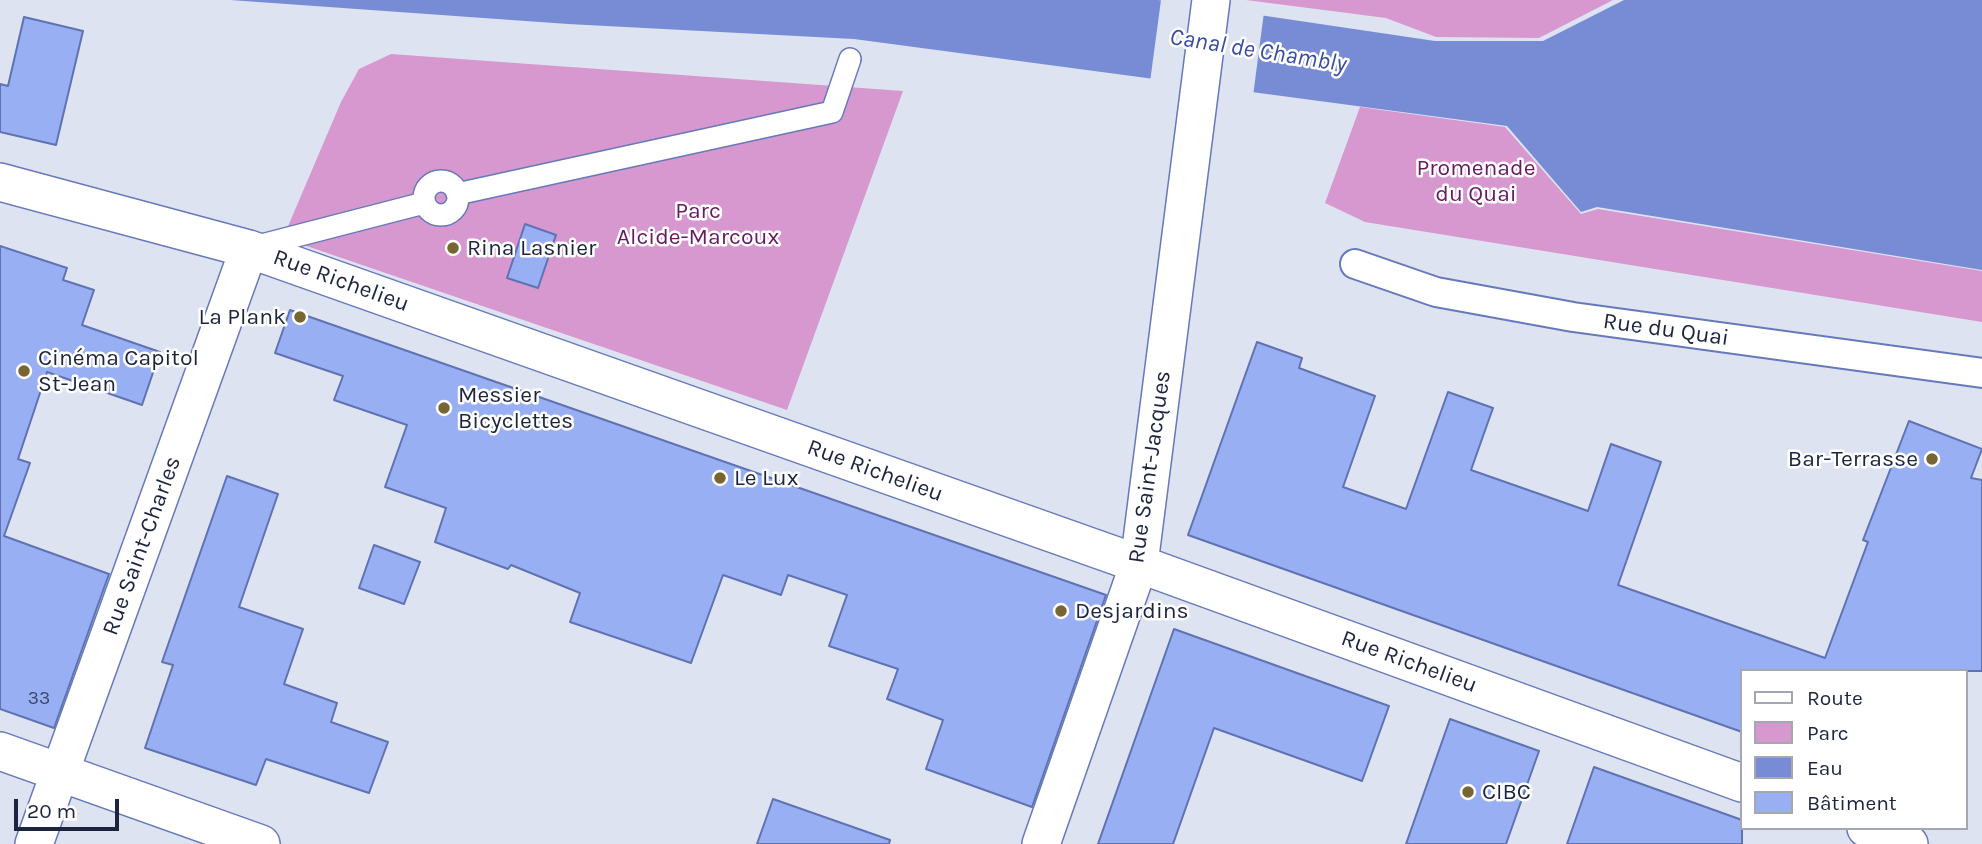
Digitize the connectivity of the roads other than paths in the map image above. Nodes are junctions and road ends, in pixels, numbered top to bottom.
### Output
1 (1211, 0) edge
2 (850, 59) dead end
3 (0, 182) edge
4 (249, 248) junction
5 (1355, 264) dead end
6 (1982, 373) edge
7 (1139, 564) junction
8 (0, 751) edge
9 (60, 772) junction
10 (1741, 783) edge
11 (1871, 830) edge
12 (34, 844) edge
13 (261, 844) edge
14 (1041, 844) edge
15 (1909, 844) edge

1 - 7 street, Rue Saint-Jacques
2 - 4 street
3 - 4 street, Rue Richelieu
4 - 7 street, Rue Richelieu
4 - 9 street, Rue Saint-Charles
5 - 6 street, Rue du Quai
7 - 10 street, Rue Richelieu
7 - 14 street, Rue Saint-Jacques
8 - 9 street
9 - 12 street, Rue Saint-Charles
9 - 13 street
11 - 15 street

